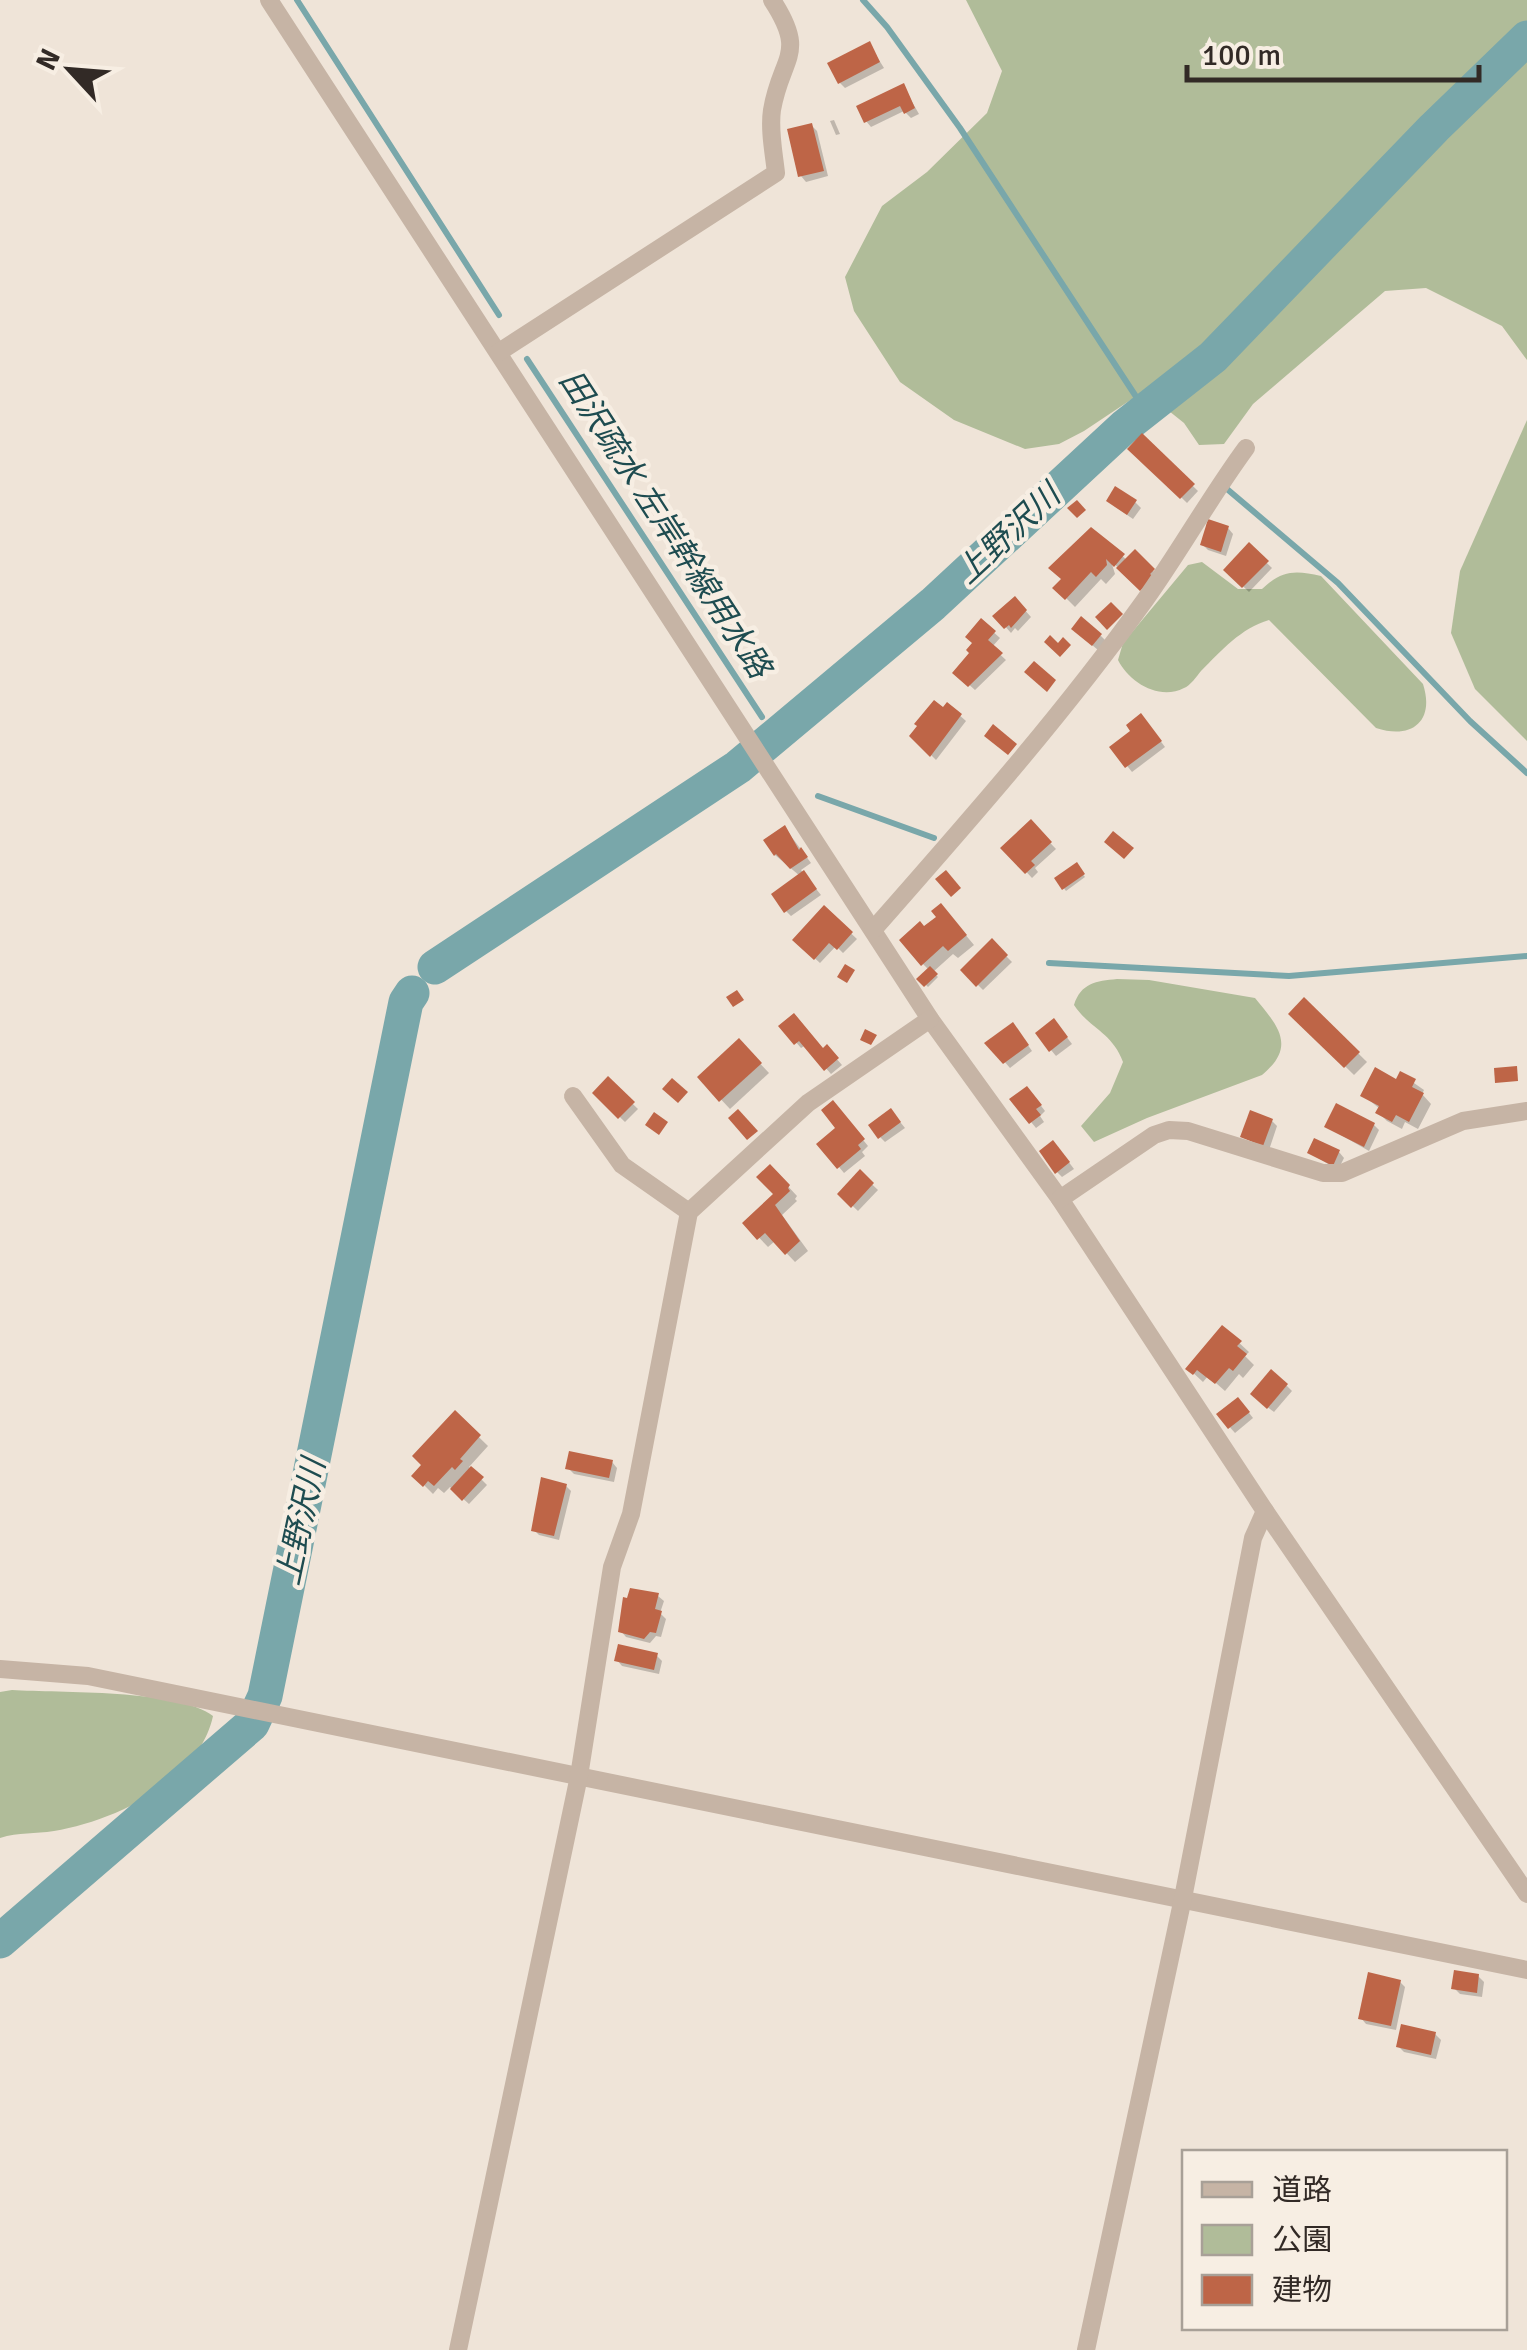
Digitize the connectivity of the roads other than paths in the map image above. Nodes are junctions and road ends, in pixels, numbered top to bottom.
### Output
1 (269, 0) edge
2 (772, 0) edge
3 (499, 352) junction
4 (1246, 448) dead end
5 (872, 930) junction
6 (930, 1018) junction
7 (573, 1096) dead end
8 (1527, 1111) edge
9 (1060, 1199) junction
10 (689, 1212) junction
11 (1264, 1511) junction
12 (0, 1669) edge
13 (578, 1776) junction
14 (1527, 1894) edge
15 (1183, 1898) junction
16 (1527, 1970) edge
17 (458, 2350) edge
18 (1086, 2350) edge

1 - 3 street
2 - 3 street
3 - 5 street
4 - 5 street
5 - 6 street
6 - 9 street
6 - 10 street
7 - 10 street
8 - 9 street
9 - 11 street
10 - 13 street
11 - 14 street
11 - 15 street
12 - 13 street
13 - 15 street
13 - 17 street
15 - 16 street
15 - 18 street

